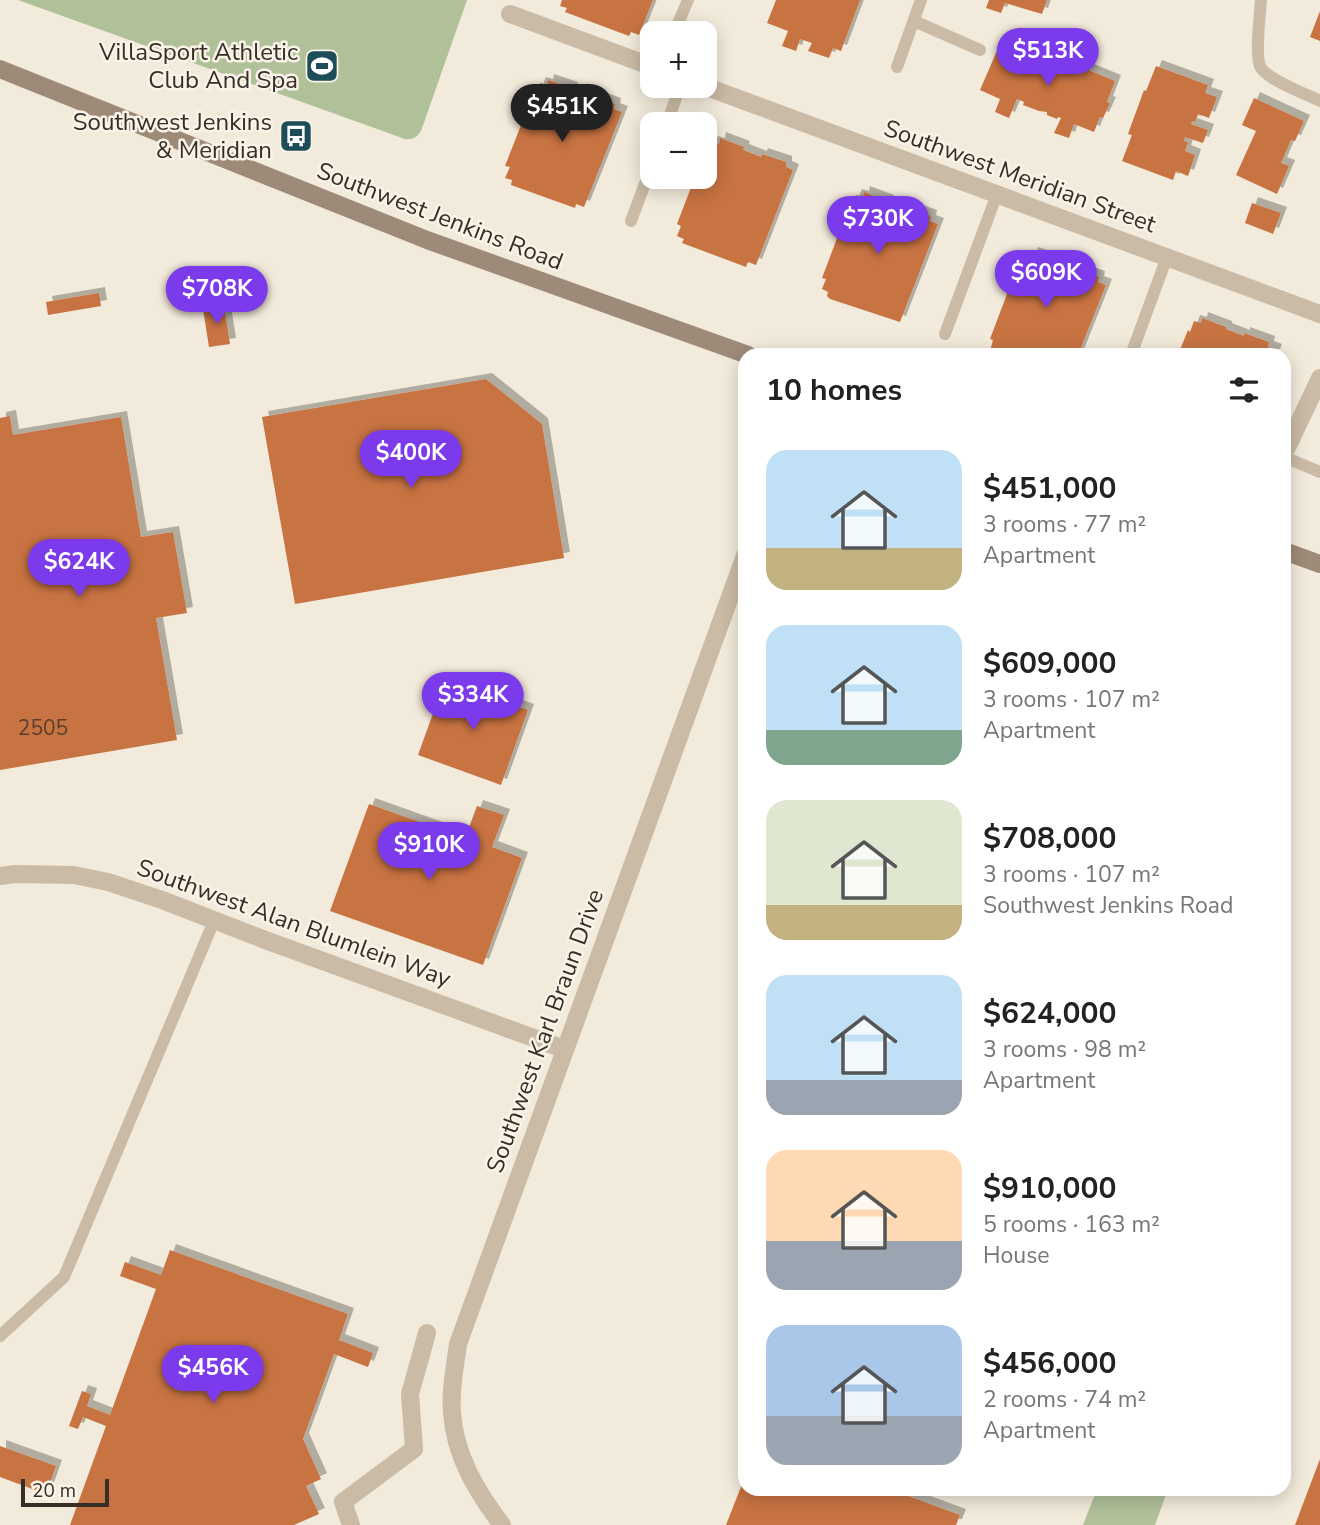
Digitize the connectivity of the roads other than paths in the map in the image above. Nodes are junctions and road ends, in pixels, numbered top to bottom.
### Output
1 (688, 0) edge
2 (921, 0) edge
3 (1261, 0) edge
4 (510, 15) dead end
5 (679, 21) edge
6 (914, 21) junction
7 (980, 50) dead end
8 (640, 62) edge
9 (897, 67) dead end
10 (0, 69) edge
11 (717, 91) edge
12 (1320, 101) edge
13 (643, 189) edge
14 (997, 194) junction
15 (631, 221) dead end
16 (1167, 257) junction
17 (1320, 314) edge
18 (945, 334) dead end
19 (1134, 348) edge
20 (738, 351) edge
21 (1320, 377) edge
22 (1291, 440) edge
23 (1291, 458) edge
24 (1320, 472) edge
25 (1291, 554) edge
26 (1320, 564) edge
27 (738, 575) edge
28 (0, 876) edge
29 (214, 921) junction
30 (564, 1049) junction
31 (426, 1333) dead end
32 (0, 1336) edge
33 (351, 1525) edge
34 (502, 1525) edge

1 - 5 lane
2 - 6 lane
3 - 12 lane
4 - 8 street
6 - 7 lane
6 - 9 lane
10 - 20 main road, Southwest Jenkins Road
11 - 14 street, Southwest Meridian Street
13 - 15 lane
14 - 16 street, Southwest Meridian Street
14 - 18 lane
16 - 17 street, Southwest Meridian Street
16 - 19 lane
21 - 22 street
23 - 24 lane
25 - 26 main road
27 - 30 street, Southwest Karl Braun Drive
28 - 29 street, Southwest Alan Blumlein Way
29 - 30 street, Southwest Alan Blumlein Way
29 - 32 lane
30 - 34 street, Southwest Karl Braun Drive
31 - 33 street

